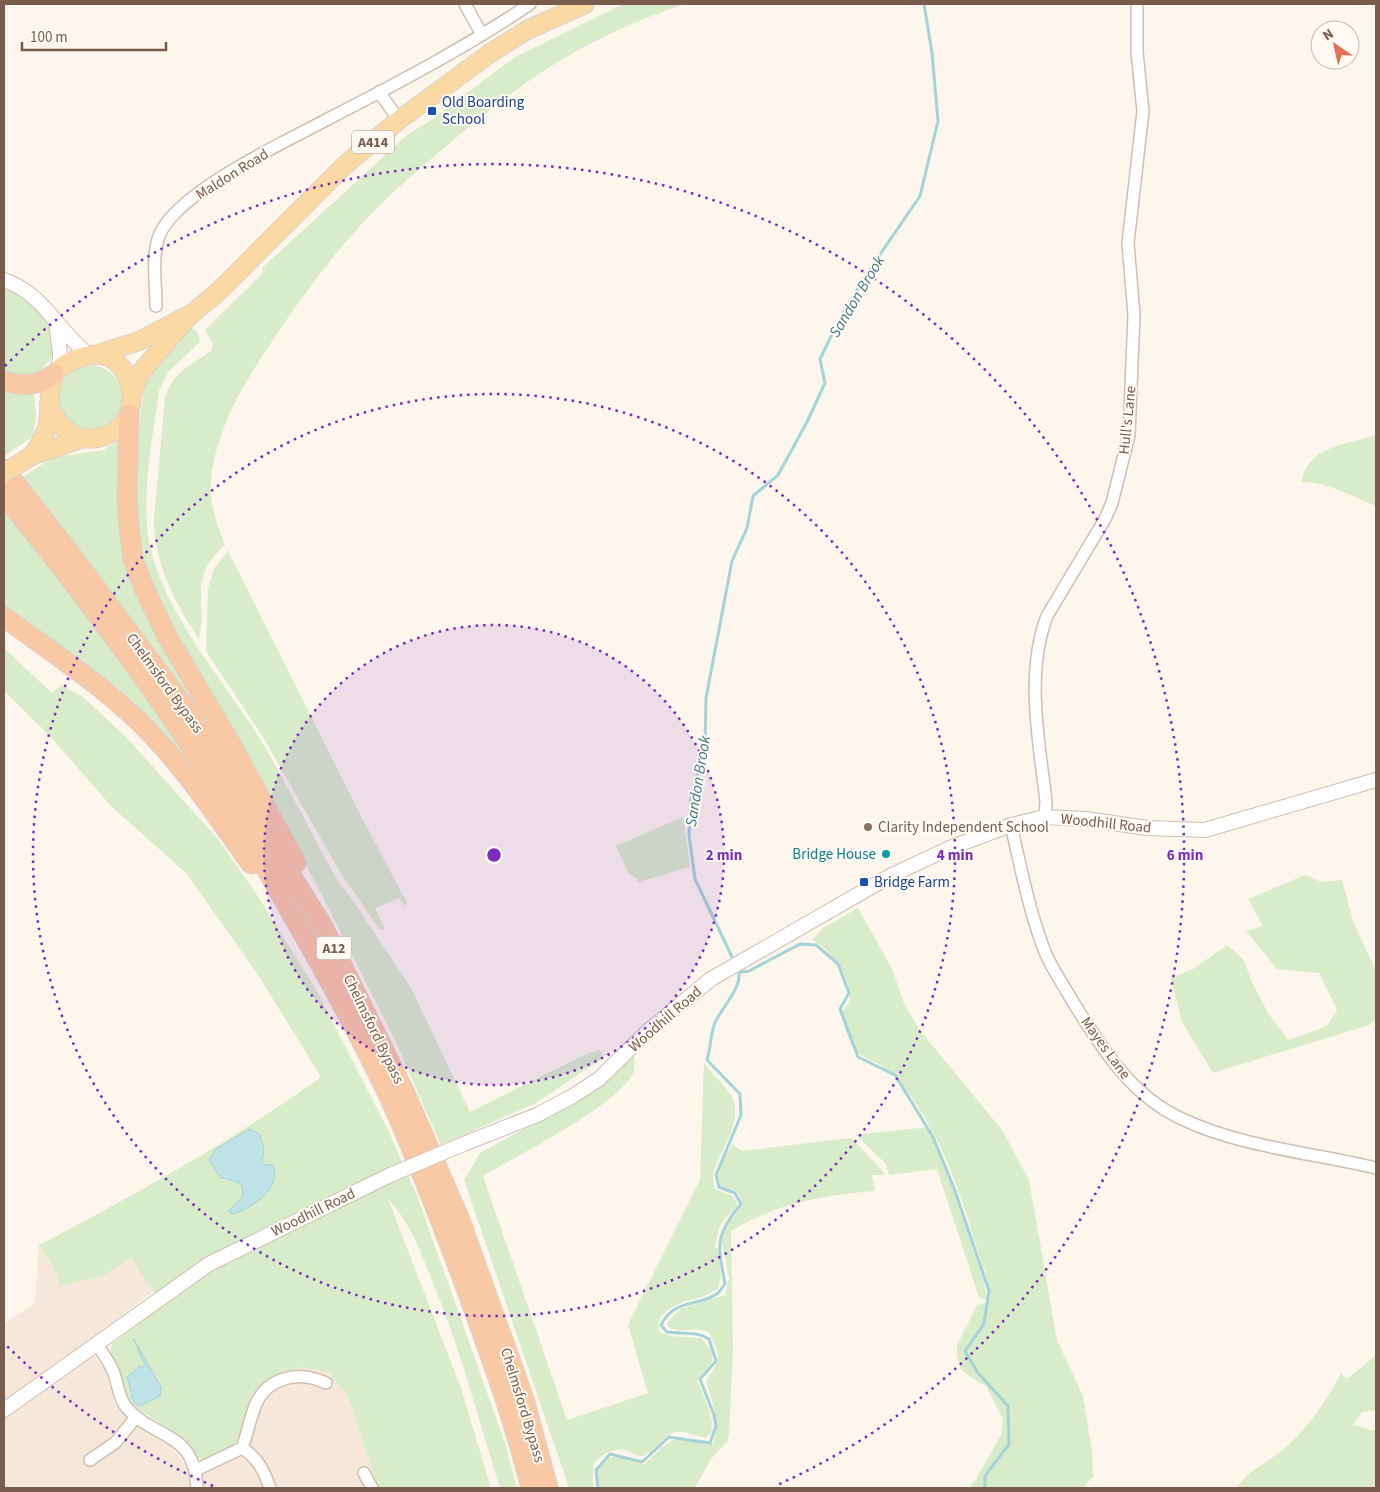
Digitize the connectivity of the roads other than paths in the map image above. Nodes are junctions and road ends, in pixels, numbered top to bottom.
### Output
1 (464, 4) edge
2 (530, 4) edge
3 (585, 4) edge
4 (1137, 4) edge
5 (482, 35) junction
6 (380, 92) junction
7 (400, 120) junction
8 (4, 280) edge
9 (156, 306) dead end
10 (189, 316) junction
11 (56, 322) junction
12 (92, 355) junction
13 (57, 372) junction
14 (4, 381) edge
15 (132, 392) junction
16 (49, 404) junction
17 (129, 414) junction
18 (84, 438) junction
19 (33, 455) junction
20 (4, 471) edge
21 (4, 495) edge
22 (4, 617) edge
23 (1376, 780) edge
24 (1045, 817) junction
25 (1011, 824) junction
26 (321, 922) junction
27 (312, 948) junction
28 (1376, 1168) edge
29 (97, 1345) junction
30 (326, 1382) dead end
31 (4, 1410) edge
32 (136, 1416) junction
33 (242, 1448) junction
34 (90, 1460) dead end
35 (196, 1470) junction
36 (364, 1473) dead end
37 (197, 1488) edge
38 (270, 1488) edge
39 (372, 1488) edge
40 (531, 1488) edge
41 (548, 1488) edge

1 - 5 street
2 - 5 street, Maldon Road
3 - 7 main road, A414
4 - 24 street, Hull's Lane
5 - 6 street, Maldon Road
6 - 7 street
6 - 9 street, Maldon Road
7 - 10 main road, A414
8 - 11 street
10 - 12 main road, A414
10 - 15 main road, A414
11 - 12 street
11 - 13 street
12 - 13 main road
12 - 15 main road
13 - 14 highway
13 - 16 main road
15 - 17 main road
16 - 18 main road
16 - 19 main road
17 - 18 main road
17 - 26 highway, A12
18 - 19 main road
19 - 20 main road, bridge
20 - 26 highway, Chelmsford Bypass / A12
21 - 27 highway, Chelmsford Bypass / A12
22 - 27 highway, A12
23 - 24 street, Woodhill Road
24 - 25 street, Woodhill Road
25 - 28 street, Mayes Lane
25 - 29 street, Woodhill Road, bridge
26 - 41 highway, Chelmsford Bypass / A12
27 - 40 highway, Chelmsford Bypass / A12
29 - 31 street, Woodhill Road
29 - 32 street
30 - 33 street
32 - 34 street
32 - 35 street
33 - 35 street
33 - 38 street
35 - 37 street
36 - 39 street

